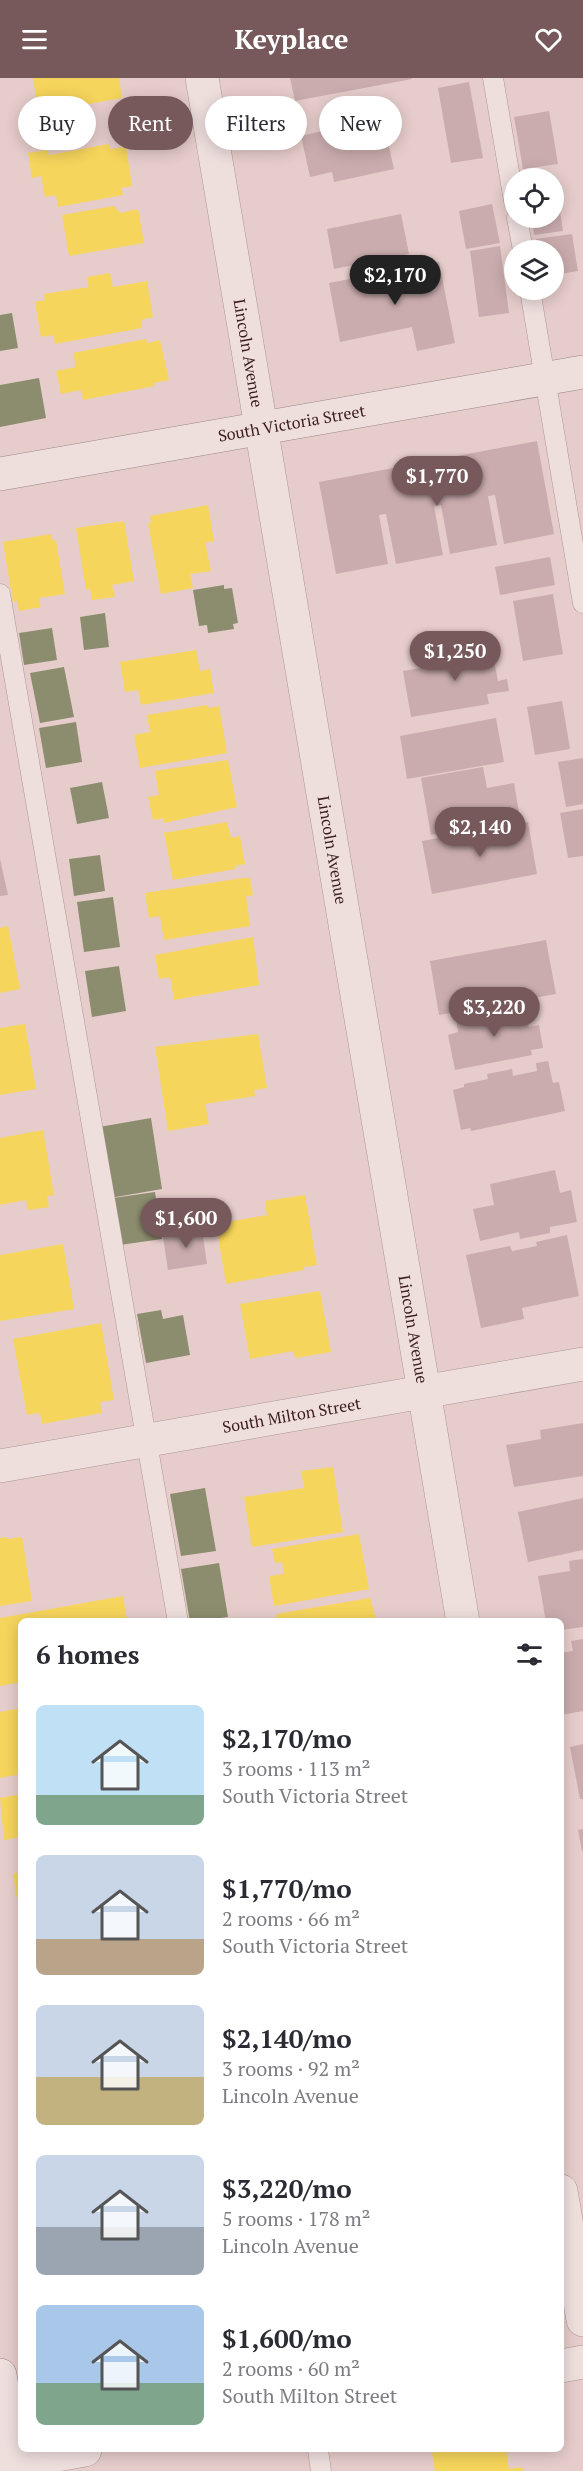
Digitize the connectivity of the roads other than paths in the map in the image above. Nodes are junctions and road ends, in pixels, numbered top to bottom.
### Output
1 (202, 78) edge
2 (493, 78) edge
3 (508, 168) edge
4 (532, 300) edge
5 (583, 372) edge
6 (545, 379) junction
7 (261, 426) junction
8 (0, 474) edge
9 (0, 594) edge
10 (583, 603) edge
11 (583, 1364) edge
12 (424, 1393) junction
13 (148, 1439) junction
14 (0, 1466) edge
15 (177, 1618) edge
16 (462, 1618) edge
17 (564, 2209) edge
18 (583, 2320) edge
19 (583, 2362) edge
20 (564, 2365) edge
21 (0, 2375) edge
22 (76, 2452) edge
23 (318, 2452) edge
24 (10, 2466) edge
25 (321, 2471) edge

1 - 7 street, Lincoln Avenue
2 - 3 lane
4 - 6 lane
5 - 6 street, South Victoria Street
6 - 7 street, South Victoria Street
6 - 10 lane
7 - 8 street, South Victoria Street
7 - 12 street, Lincoln Avenue
9 - 13 lane
11 - 12 street, South Milton Street
12 - 13 street, South Milton Street
12 - 16 street, Lincoln Avenue
13 - 14 street, South Milton Street
13 - 15 lane
17 - 18 street
19 - 20 street
21 - 24 street
22 - 24 street
23 - 25 lane

